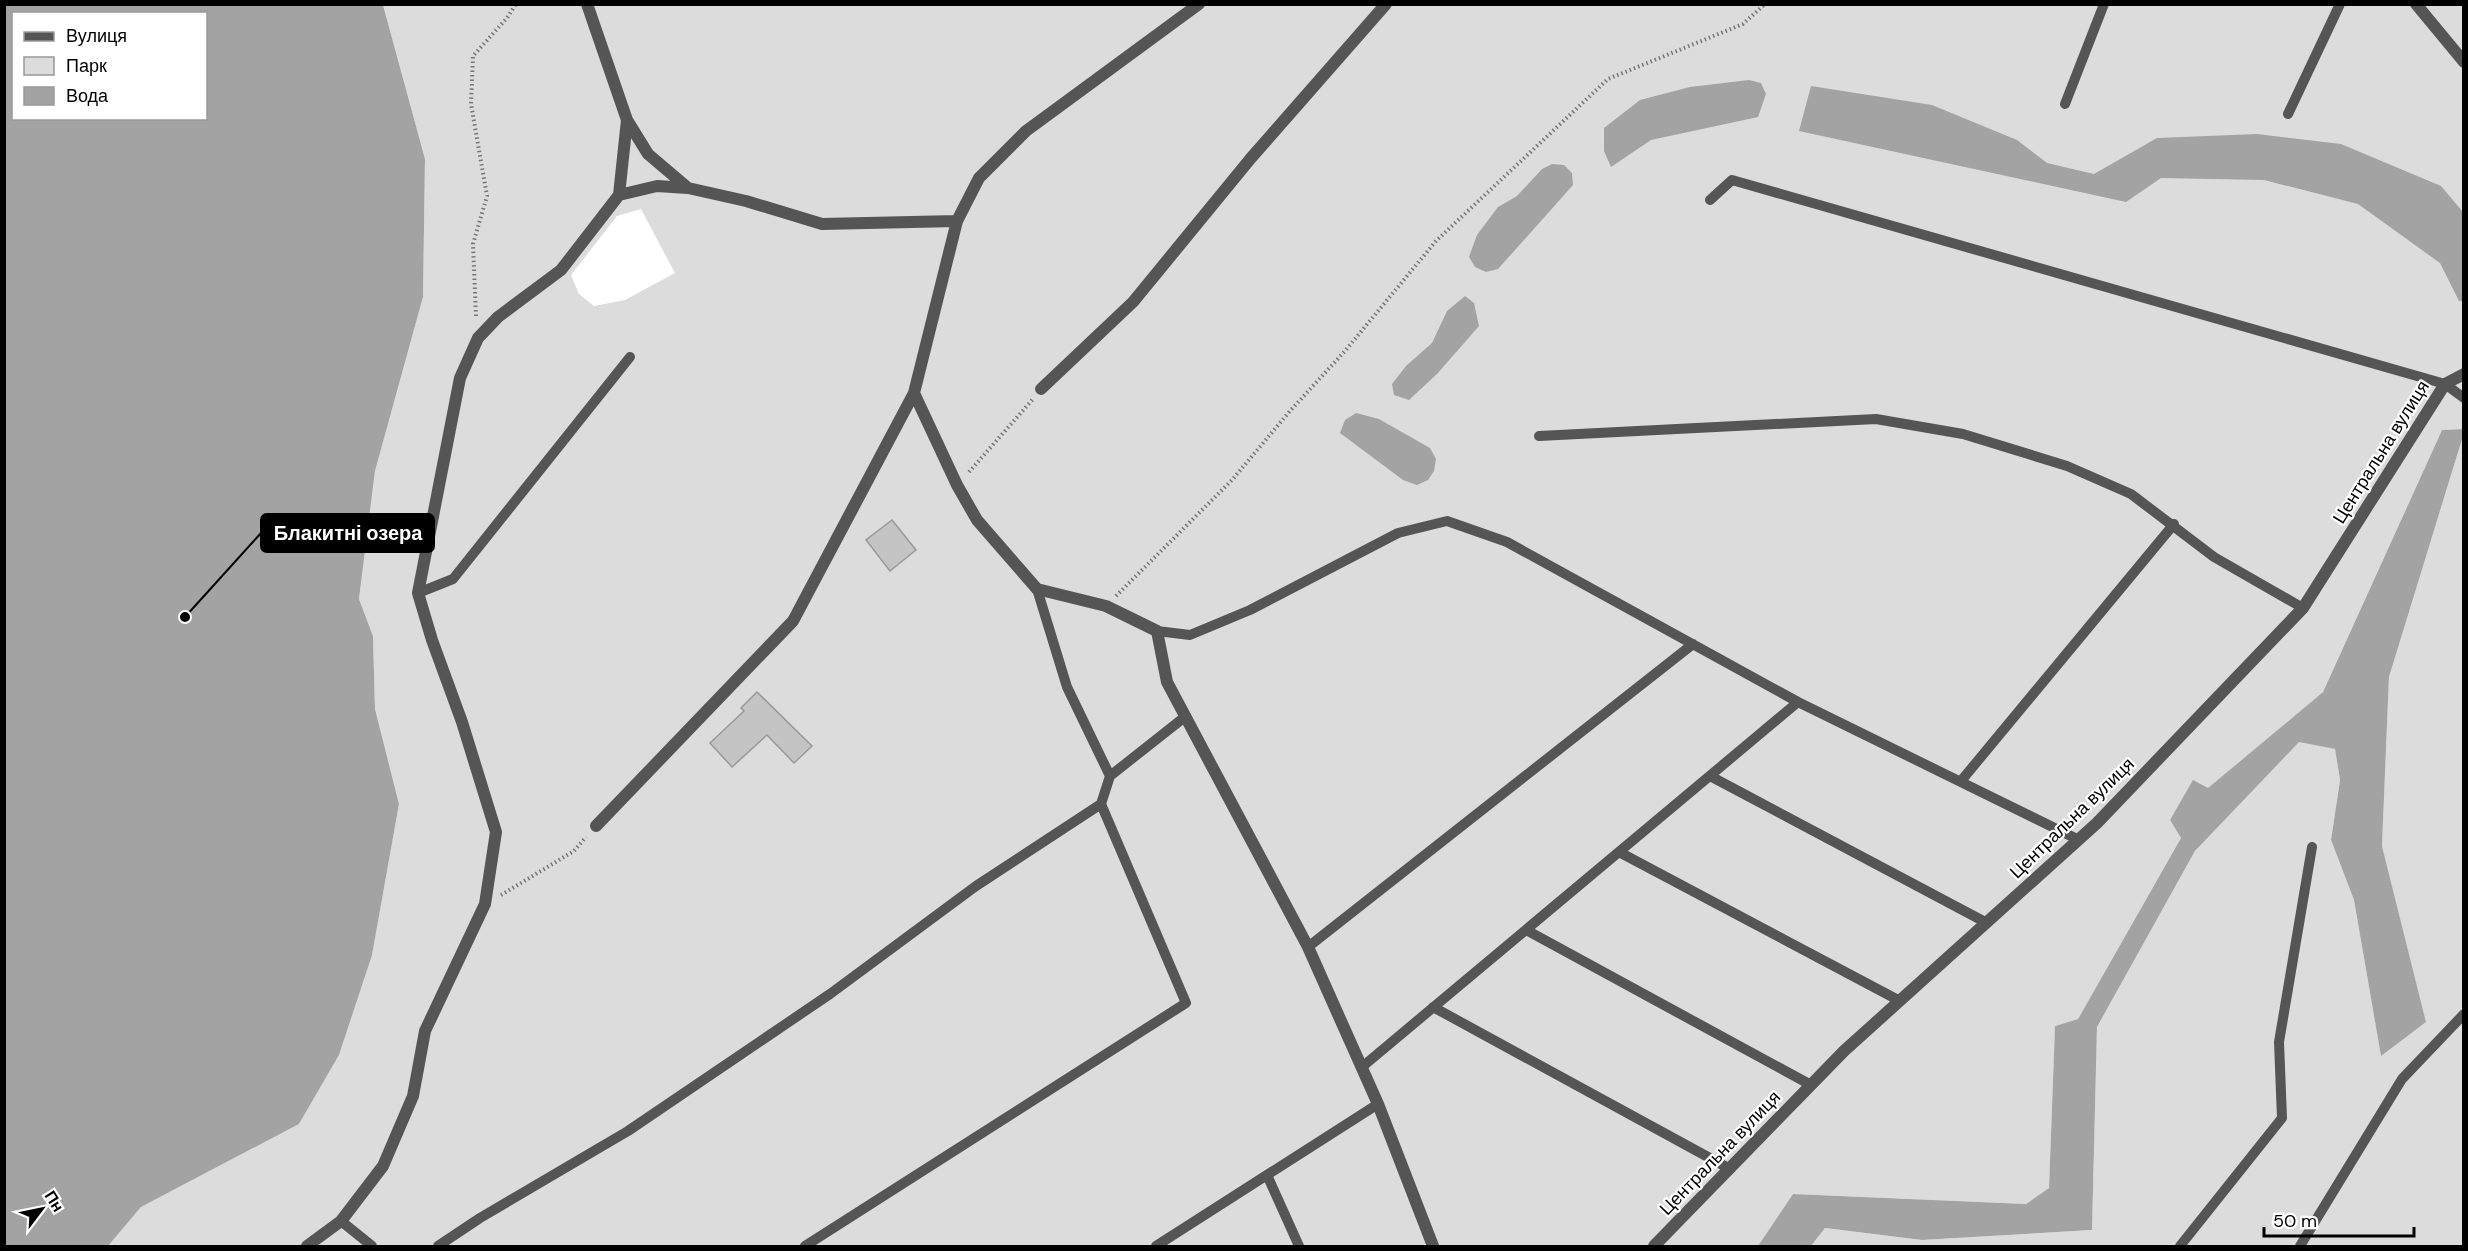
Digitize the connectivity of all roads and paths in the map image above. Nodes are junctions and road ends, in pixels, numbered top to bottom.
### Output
1 (516, 4) edge
2 (587, 4) edge
3 (1199, 4) edge
4 (1386, 4) edge
5 (1765, 4) edge
6 (2104, 4) edge
7 (2340, 4) edge
8 (2416, 4) edge
9 (2463, 62) edge
10 (2066, 104) dead end
11 (2288, 114) dead end
12 (627, 120) junction
13 (688, 188) junction
14 (619, 195) junction
15 (1710, 200) dead end
16 (957, 220) junction
17 (478, 338) junction
18 (630, 357) dead end
19 (2463, 374) edge
20 (2445, 384) junction
21 (1041, 389) joint
22 (915, 393) junction
23 (2463, 398) edge
24 (1539, 436) dead end
25 (957, 485) junction
26 (2174, 524) junction
27 (1037, 589) junction
28 (418, 592) junction
29 (1106, 606) junction
30 (2303, 608) junction
31 (1157, 631) junction
32 (1693, 644) junction
33 (1798, 702) junction
34 (1186, 716) junction
35 (1110, 776) junction
36 (1710, 776) junction
37 (1960, 781) junction
38 (1101, 804) junction
39 (596, 826) joint
40 (2079, 840) junction
41 (2312, 847) dead end
42 (1619, 852) junction
43 (485, 904) junction
44 (1987, 922) junction
45 (1526, 930) junction
46 (1308, 947) junction
47 (1900, 1001) junction
48 (1433, 1007) junction
49 (2463, 1014) edge
50 (1362, 1067) junction
51 (1811, 1085) junction
52 (1378, 1104) junction
53 (1730, 1169) junction
54 (1267, 1175) junction
55 (341, 1221) junction
56 (307, 1246) edge
57 (372, 1246) edge
58 (438, 1246) edge
59 (805, 1246) edge
60 (1156, 1246) edge
61 (1299, 1246) edge
62 (1433, 1246) edge
63 (1654, 1246) edge
64 (2180, 1246) edge
65 (2300, 1246) edge

1 - 17 path
2 - 12 street
3 - 16 street
4 - 21 street
5 - 29 path
6 - 10 lane
7 - 11 lane
8 - 9 street
12 - 13 street
12 - 14 street
13 - 14 street
13 - 16 street
14 - 17 street
15 - 20 lane
16 - 22 street
17 - 28 street
18 - 28 lane
19 - 20 street, Центральна вулиця
20 - 23 lane
20 - 30 street, Центральна вулиця
21 - 25 path
22 - 25 street
22 - 39 street
24 - 26 lane
25 - 27 street
26 - 30 lane
26 - 37 lane
27 - 29 street
27 - 35 lane
28 - 43 street
29 - 31 street
30 - 40 street, Центральна вулиця
31 - 32 lane
31 - 34 street
32 - 33 lane
32 - 46 lane
33 - 36 lane
33 - 37 lane
34 - 35 lane
34 - 46 street
35 - 38 lane
36 - 42 lane
36 - 44 lane
37 - 40 lane
38 - 58 lane
38 - 59 lane
39 - 43 path
40 - 44 street, Центральна вулиця
41 - 64 lane
42 - 45 lane
42 - 47 lane
43 - 55 street
44 - 47 street, Центральна вулиця
45 - 48 lane
45 - 51 lane
46 - 50 street
47 - 51 street, Центральна вулиця
48 - 50 lane
48 - 53 lane
49 - 65 lane
50 - 52 street
51 - 53 street, Центральна вулиця
52 - 54 lane
52 - 62 street
53 - 63 street, Центральна вулиця
54 - 60 lane
54 - 61 lane
55 - 56 street
55 - 57 lane

